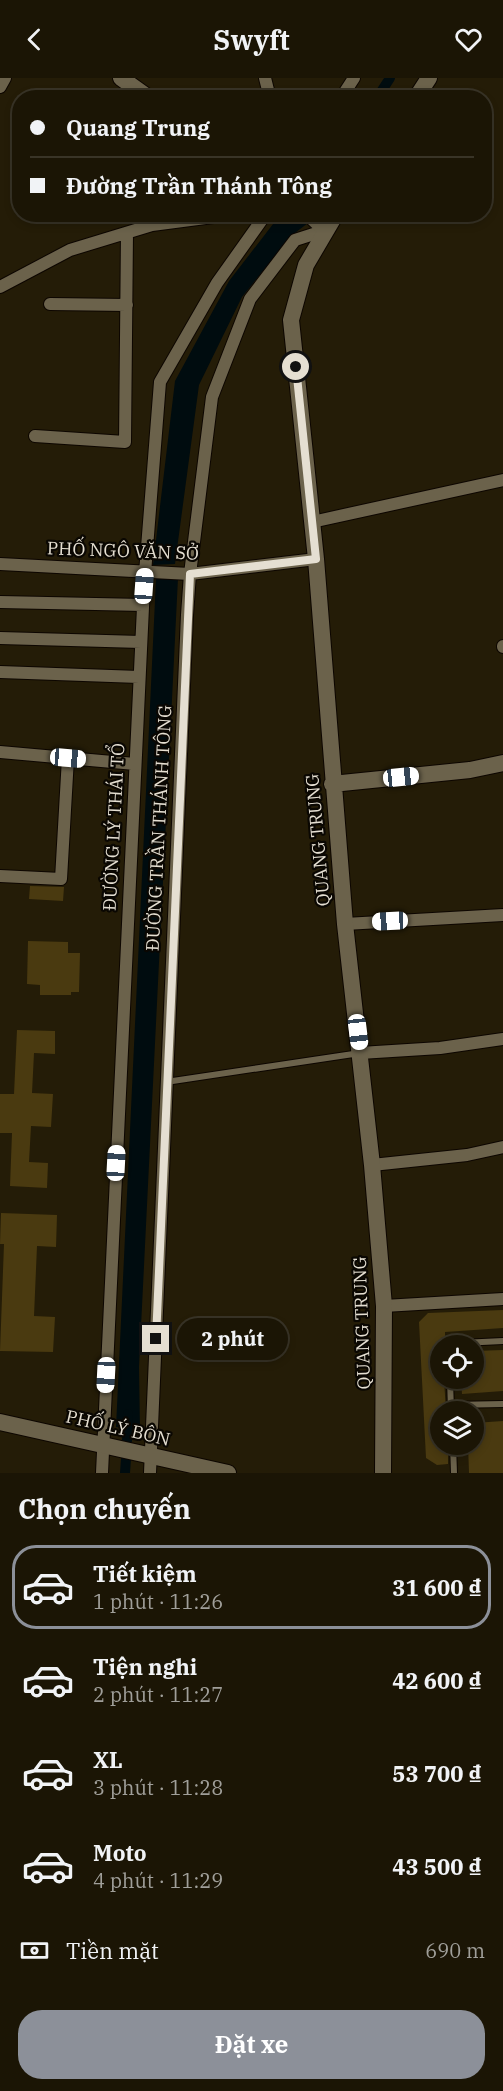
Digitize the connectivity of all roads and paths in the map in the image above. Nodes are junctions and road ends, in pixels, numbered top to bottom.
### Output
1 (5, 78) edge
2 (121, 78) edge
3 (0, 87) edge
4 (138, 90) edge
5 (175, 222) edge
6 (260, 222) edge
7 (316, 222) edge
8 (317, 222) edge
9 (127, 233) junction
10 (0, 287) edge
11 (50, 304) dead end
12 (127, 305) junction
13 (35, 436) dead end
14 (503, 480) edge
15 (312, 522) junction
16 (316, 559) junction
17 (0, 564) edge
18 (151, 571) junction
19 (186, 574) junction
20 (0, 602) edge
21 (143, 605) junction
22 (0, 638) edge
23 (141, 642) junction
24 (0, 672) edge
25 (140, 676) junction
26 (0, 752) edge
27 (68, 758) junction
28 (135, 764) junction
29 (503, 764) edge
30 (332, 784) junction
31 (0, 876) edge
32 (503, 915) edge
33 (345, 924) junction
34 (503, 1039) edge
35 (360, 1053) junction
36 (166, 1082) junction
37 (503, 1147) edge
38 (372, 1165) junction
39 (503, 1299) edge
40 (384, 1306) junction
41 (503, 1341) edge
42 (484, 1342) edge
43 (503, 1404) edge
44 (484, 1405) edge
45 (0, 1422) edge
46 (103, 1445) junction
47 (151, 1455) junction
48 (453, 1455) edge
49 (102, 1473) edge
50 (150, 1473) edge
51 (228, 1473) edge
52 (383, 1473) edge
53 (454, 1473) edge

1 - 3 street
2 - 4 main road
5 - 9 street
6 - 18 street, ĐƯỜNG LÝ THÁI TỔ
7 - 19 street, ĐƯỜNG TRẦN THÁNH TÔNG
8 - 15 main road, QUANG TRUNG
9 - 10 street
9 - 12 street
11 - 12 street
12 - 13 street
14 - 15 street
15 - 16 main road, QUANG TRUNG
16 - 19 street, PHỐ NGÔ VĂN SỞ
16 - 30 main road, QUANG TRUNG
17 - 18 street, PHỐ NGÔ VĂN SỞ
18 - 19 street, PHỐ NGÔ VĂN SỞ
18 - 21 street, ĐƯỜNG LÝ THÁI TỔ
19 - 36 street, ĐƯỜNG TRẦN THÁNH TÔNG
20 - 21 street
21 - 23 street, ĐƯỜNG LÝ THÁI TỔ
22 - 23 street
23 - 25 street, ĐƯỜNG LÝ THÁI TỔ
24 - 25 street
25 - 28 street, ĐƯỜNG LÝ THÁI TỔ
26 - 27 street
27 - 28 street
27 - 31 street
28 - 46 street, ĐƯỜNG LÝ THÁI TỔ
29 - 30 main road
30 - 33 main road, QUANG TRUNG
32 - 33 street
33 - 35 main road, QUANG TRUNG
34 - 35 street
35 - 36 lane
35 - 38 main road, QUANG TRUNG
36 - 47 street, ĐƯỜNG TRẦN THÁNH TÔNG
37 - 38 street
38 - 40 main road, QUANG TRUNG
39 - 40 street
40 - 52 main road, QUANG TRUNG
41 - 42 lane
43 - 44 lane
45 - 46 main road, PHỐ LÝ BÔN
46 - 47 main road, PHỐ LÝ BÔN
46 - 49 street, ĐƯỜNG LÝ THÁI TỔ
47 - 50 street, ĐƯỜNG TRẦN THÁNH TÔNG
47 - 51 main road, PHỐ LÝ BÔN
48 - 53 lane

